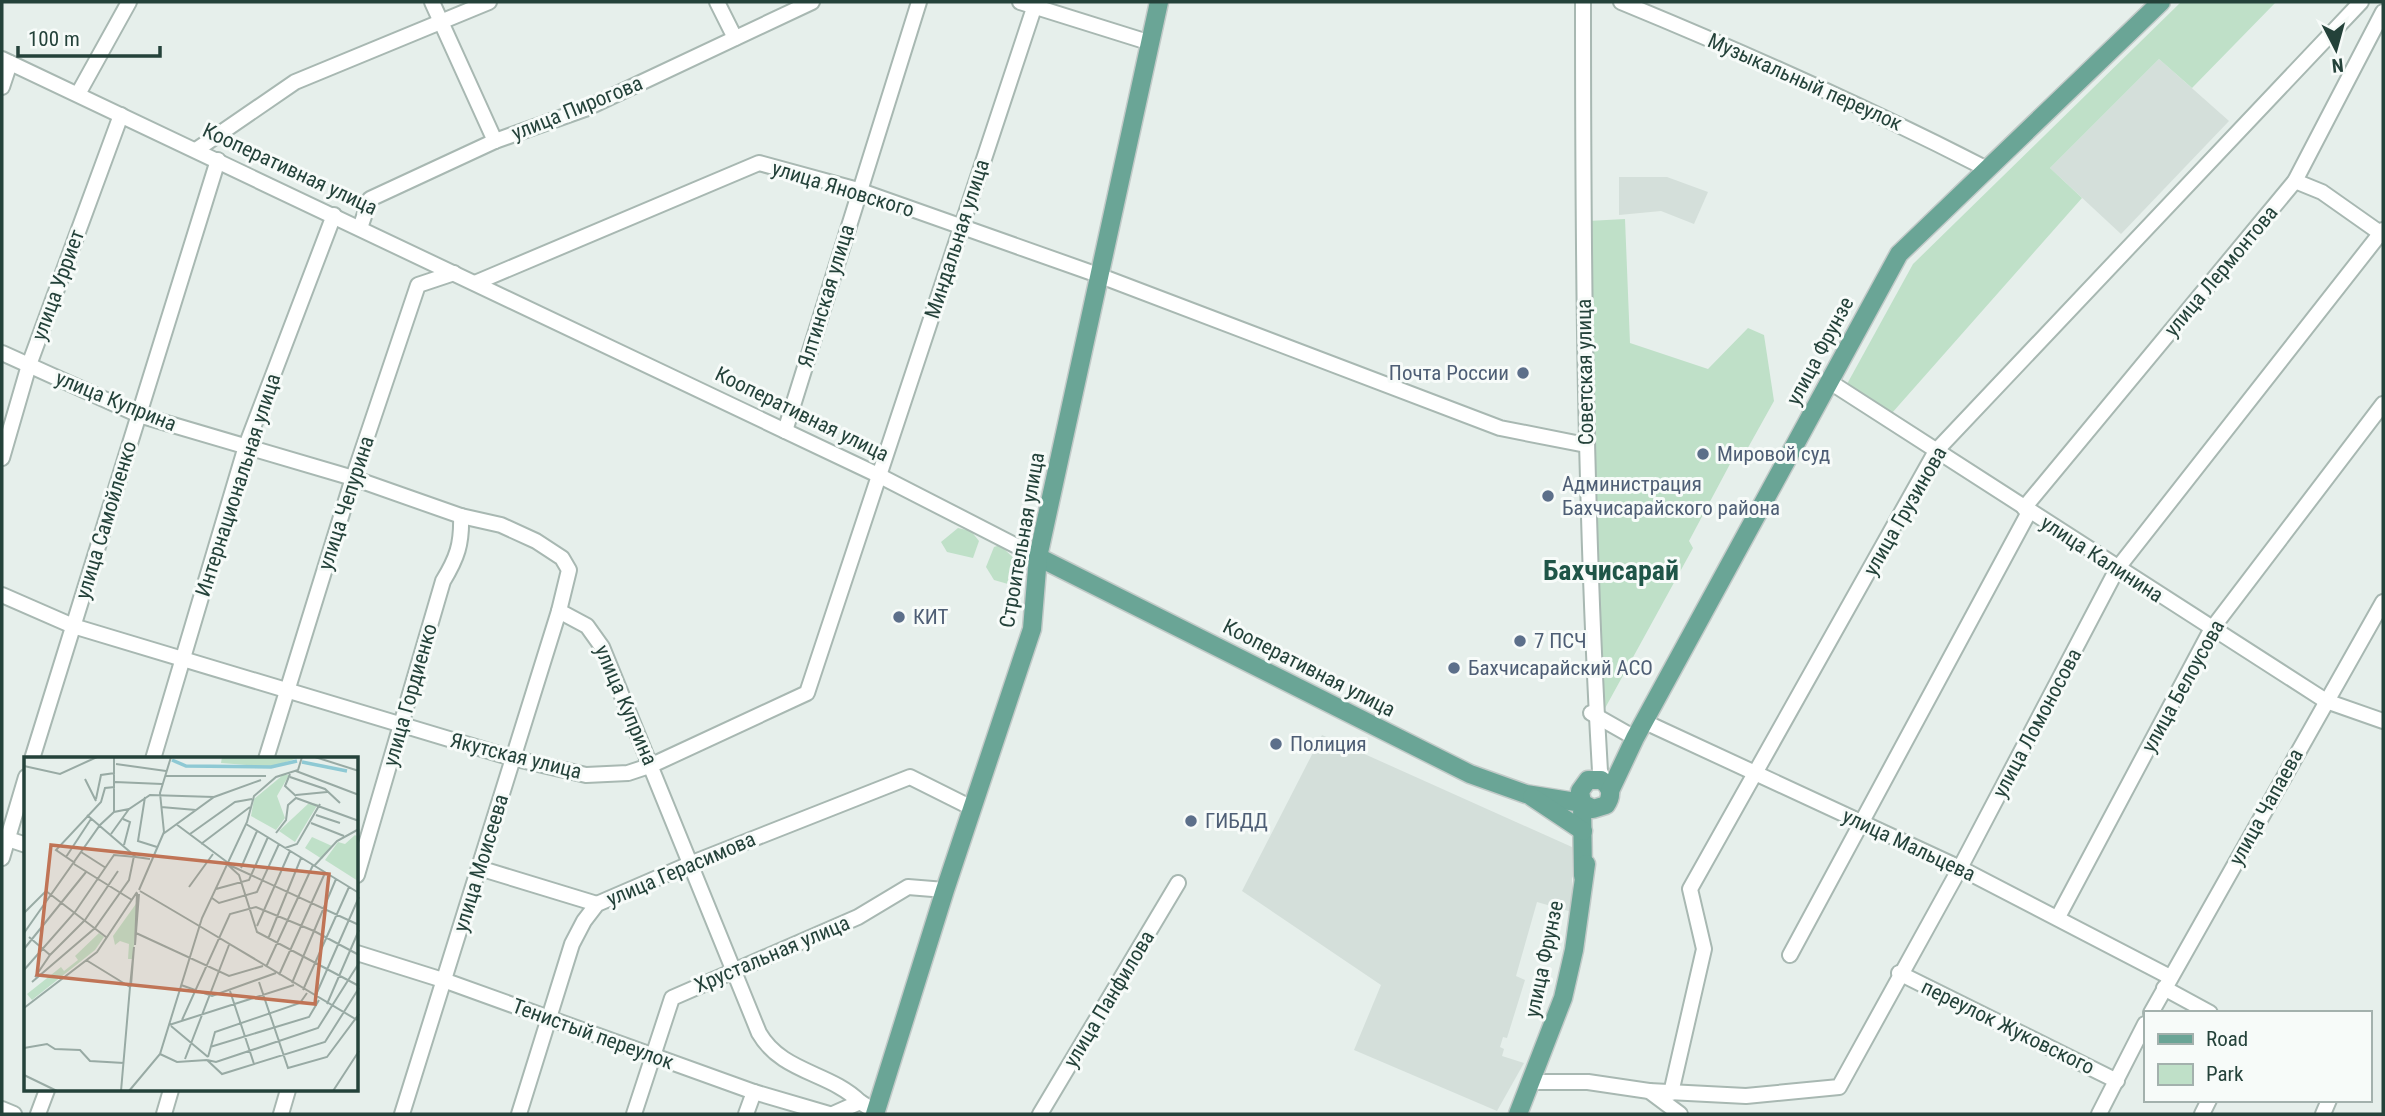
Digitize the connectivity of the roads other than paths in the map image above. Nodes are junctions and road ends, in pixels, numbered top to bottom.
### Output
1 (129, 2) edge
2 (432, 2) edge
3 (489, 2) edge
4 (718, 2) edge
5 (812, 2) edge
6 (919, 2) edge
7 (1159, 2) edge
8 (1575, 2) edge
9 (1583, 2) edge
10 (1621, 2) edge
11 (2161, 2) edge
12 (2361, 2) edge
13 (1030, 3) edge
14 (2383, 12) edge
15 (441, 22) junction
16 (736, 38) junction
17 (1151, 43) junction
18 (6, 61) edge
19 (2, 87) edge
20 (78, 94) junction
21 (121, 115) junction
22 (495, 141) junction
23 (196, 150) junction
24 (218, 160) junction
25 (1985, 169) junction
26 (2295, 181) junction
27 (858, 190) junction
28 (334, 215) junction
29 (961, 226) junction
30 (360, 228) junction
31 (2383, 233) edge
32 (454, 273) junction
33 (1098, 275) junction
34 (475, 283) junction
35 (1580, 323) junction
36 (2, 353) edge
37 (29, 365) junction
38 (1830, 382) junction
39 (2383, 404) edge
40 (139, 415) junction
41 (785, 430) junction
42 (1582, 444) junction
43 (246, 446) junction
44 (1936, 451) junction
45 (2, 458) edge
46 (878, 475) junction
47 (354, 478) junction
48 (2027, 510) junction
49 (461, 516) junction
50 (1038, 557) junction
51 (2117, 569) junction
52 (2, 595) edge
53 (2383, 602) edge
54 (559, 611) junction
55 (73, 626) junction
56 (2211, 630) junction
57 (182, 659) junction
58 (286, 690) junction
59 (2326, 701) junction
60 (1593, 715) junction
61 (2383, 721) edge
62 (1644, 722) junction
63 (400, 724) junction
64 (1635, 738) junction
65 (33, 757) edge
66 (154, 757) edge
67 (267, 757) edge
68 (512, 758) junction
69 (652, 765) junction
70 (1757, 774) junction
71 (24, 783) edge
72 (1596, 790) junction
73 (1526, 794) junction
74 (972, 808) junction
75 (1862, 824) junction
76 (1583, 831) junction
77 (4, 838) edge
78 (24, 844) edge
79 (2, 858) edge
80 (692, 863) junction
81 (359, 868) edge
82 (480, 868) junction
83 (1961, 868) junction
84 (1583, 876) junction
85 (1178, 883) dead end
86 (945, 890) junction
87 (597, 904) junction
88 (2058, 917) junction
89 (359, 954) edge
90 (1790, 955) dead end
91 (732, 971) junction
92 (1899, 973) junction
93 (446, 981) junction
94 (2167, 983) junction
95 (2152, 1011) edge
96 (2207, 1011) edge
97 (549, 1019) junction
98 (2144, 1026) edge
99 (654, 1055) junction
100 (2117, 1081) junction
101 (1533, 1082) junction
102 (754, 1091) junction
103 (1649, 1091) junction
104 (46, 1092) edge
105 (170, 1092) edge
106 (287, 1092) edge
107 (1671, 1093) junction
108 (2, 1109) edge
109 (870, 1109) edge
110 (14, 1114) edge
111 (38, 1114) edge
112 (164, 1114) edge
113 (281, 1114) edge
114 (402, 1114) edge
115 (519, 1114) edge
116 (634, 1114) edge
117 (747, 1114) edge
118 (831, 1114) edge
119 (1040, 1114) edge
120 (1518, 1114) edge
121 (1680, 1114) edge
122 (2099, 1114) edge

1 - 20 street
2 - 15 street
3 - 15 street
4 - 16 street
5 - 16 street, улица Пирогова
6 - 27 street, Ялтинская улица
7 - 17 main road, Строительная улица
8 - 35 street
9 - 35 street, Советская улица
10 - 25 street, Музыкальный переулок
11 - 25 main road, улица Фрунзе
12 - 44 street, улица Грузинова
13 - 17 street
13 - 29 street, Миндальная улица
14 - 26 street, улица Лермонтова
15 - 22 street
15 - 23 street
16 - 22 street, улица Пирогова
17 - 33 main road, Строительная улица
18 - 19 street
18 - 20 street, Кооперативная улица
20 - 21 street, Кооперативная улица
21 - 23 street, Кооперативная улица
21 - 37 street, улица Урриет
22 - 30 street, улица Пирогова
23 - 24 street, Кооперативная улица
24 - 28 street, Кооперативная улица
24 - 40 street, улица Самойленко
25 - 38 main road, улица Фрунзе
26 - 31 street
26 - 48 street, улица Лермонтова
27 - 29 street, улица Яновского
27 - 34 street, улица Яновского
27 - 41 street, Ялтинская улица
28 - 30 street, Кооперативная улица
28 - 43 street, Интернациональная улица
29 - 33 street, улица Яновского
29 - 46 street, Миндальная улица
30 - 32 street, Кооперативная улица
31 - 51 street, улица Ломоносова
32 - 34 street, Кооперативная улица
32 - 47 street, улица Чепурина
33 - 42 street, улица Яновского
33 - 50 main road, Строительная улица
34 - 41 street, Кооперативная улица
35 - 42 street, Советская улица
36 - 37 street, улица Куприна
37 - 40 street, улица Куприна
37 - 45 street, улица Урриет
38 - 44 street, улица Калинина
38 - 62 main road, улица Фрунзе
39 - 56 street, улица Белоусова
40 - 43 street, улица Куприна
40 - 55 street, улица Самойленко
41 - 46 street, Кооперативная улица
42 - 60 street, Советская улица
43 - 47 street, улица Куприна
43 - 57 street, Интернациональная улица
44 - 48 street, улица Калинина
44 - 70 street, улица Грузинова
46 - 50 street, Кооперативная улица
46 - 69 street, Якутская улица
47 - 49 street, улица Куприна
47 - 58 street, улица Чепурина
48 - 51 street, улица Калинина
48 - 75 street, улица Лермонтова
49 - 54 street, улица Куприна
49 - 63 street, улица Гордиенко
50 - 73 main road, Кооперативная улица
50 - 74 main road, Строительная улица
51 - 56 street, улица Калинина
51 - 83 street, улица Ломоносова
52 - 55 street, Якутская улица
53 - 59 street, улица Чапаева
54 - 68 street, улица Моисеева
54 - 69 street, улица Куприна
55 - 57 street, Якутская улица
55 - 65 street, улица Самойленко
56 - 59 street, улица Калинина
56 - 88 street, улица Белоусова
57 - 58 street, Якутская улица
57 - 66 street, Интернациональная улица
58 - 63 street, Якутская улица
58 - 67 street, улица Чепурина
59 - 61 street, улица Калинина
59 - 94 street, улица Чапаева
60 - 64 street
60 - 72 street, Советская улица
62 - 64 main road, улица Фрунзе
62 - 70 street, улица Мальцева
63 - 68 street, Якутская улица
63 - 81 street, улица Гордиенко
64 - 72 main road, улица Фрунзе
68 - 69 street, Якутская улица
68 - 82 street, улица Моисеева
69 - 80 street, улица Куприна
70 - 75 street, улица Мальцева
70 - 107 street, улица Грузинова
71 - 77 street
72 - 73 main road, Кооперативная улица
72 - 76 main road
72 - 84 main road, улица Фрунзе
73 - 76 main road
74 - 80 street, улица Герасимова
74 - 86 main road, Строительная улица
75 - 83 street, улица Мальцева
75 - 90 street, улица Лермонтова
76 - 84 main road
77 - 78 street
77 - 79 street
80 - 87 street, улица Герасимова
80 - 91 street, улица Куприна
82 - 87 street
82 - 93 street, улица Моисеева
83 - 88 street, улица Мальцева
83 - 92 street, улица Ломоносова
84 - 101 main road, улица Фрунзе
85 - 119 street, улица Панфилова
86 - 91 street, Хрустальная улица
86 - 109 main road, Строительная улица
87 - 97 street, улица Герасимова
88 - 94 street, улица Мальцева
89 - 93 street, Тенистый переулок
91 - 99 street, Хрустальная улица
91 - 109 street, улица Куприна
92 - 100 street, переулок Жуковского
92 - 107 street, улица Ломоносова
93 - 97 street, Тенистый переулок
93 - 114 street, улица Моисеева
94 - 95 street, улица Чапаева
94 - 96 street, улица Мальцева
97 - 99 street, Тенистый переулок
97 - 115 street, улица Герасимова
98 - 100 street
99 - 102 street, Тенистый переулок
99 - 116 street, Хрустальная улица
100 - 122 street
101 - 103 street, улица Ломоносова
101 - 120 main road, улица Фрунзе
102 - 117 street
102 - 118 street, Тенистый переулок
103 - 107 street, улица Ломоносова
103 - 121 street
104 - 111 street
105 - 112 street
106 - 113 street
108 - 110 street
109 - 118 street, Тенистый переулок

